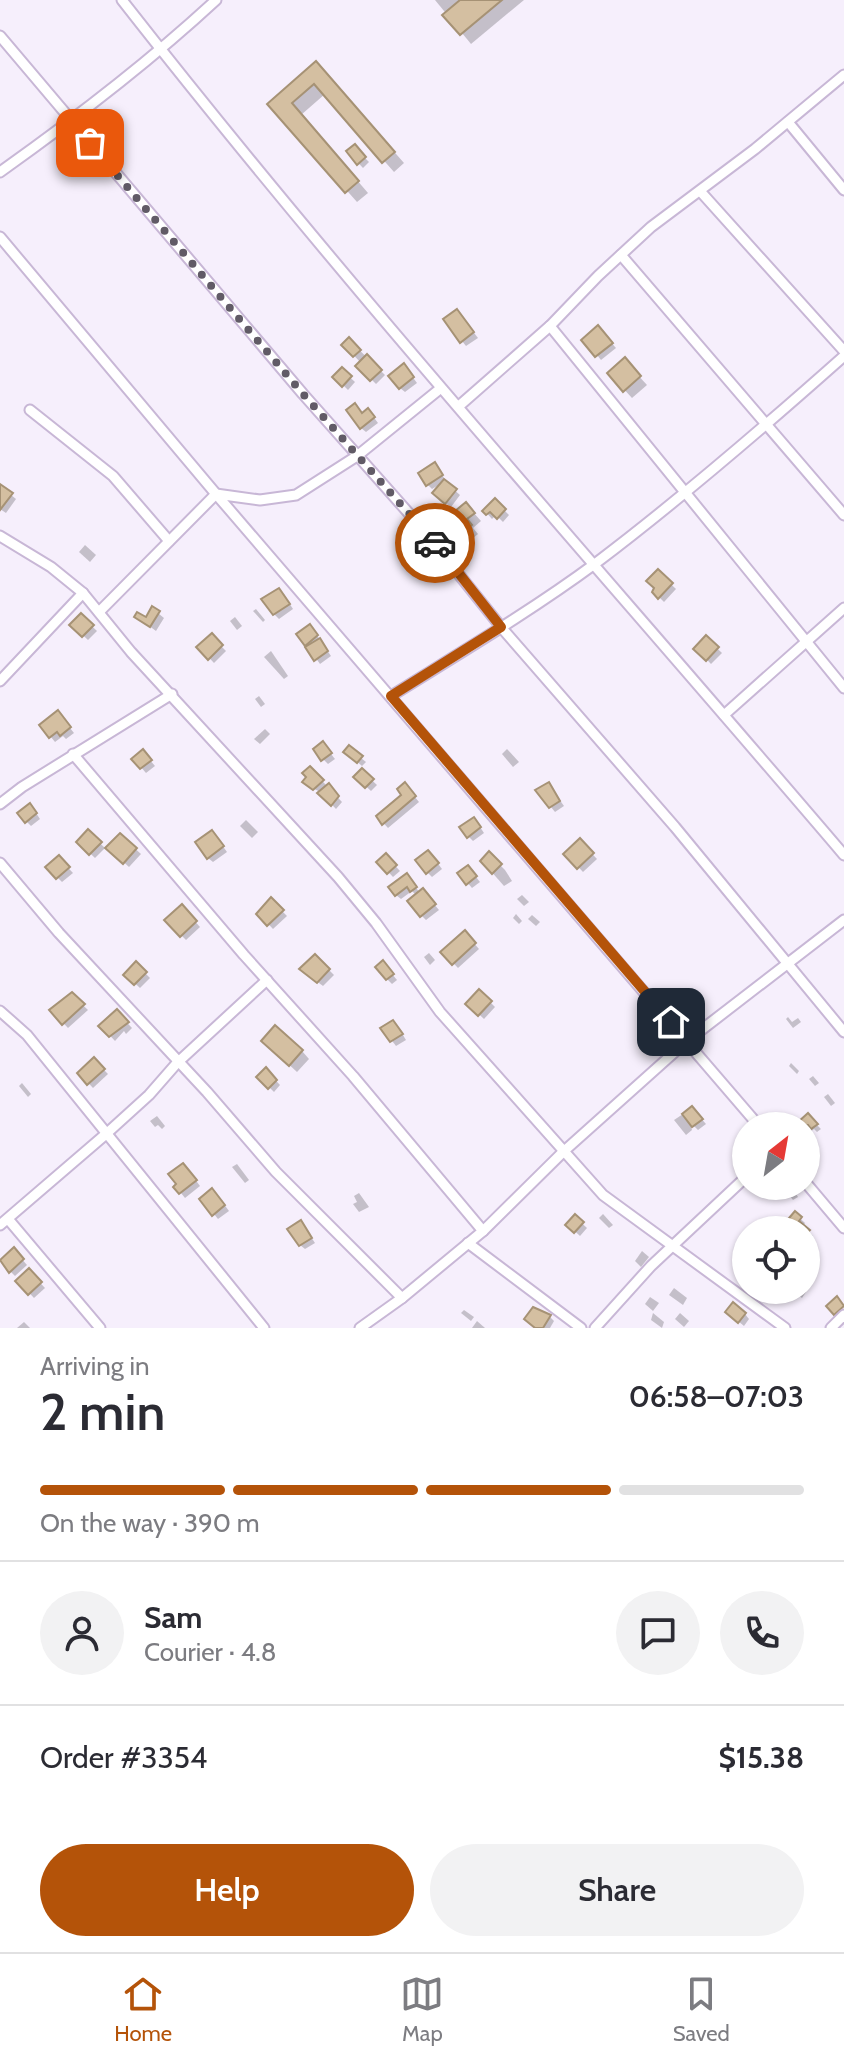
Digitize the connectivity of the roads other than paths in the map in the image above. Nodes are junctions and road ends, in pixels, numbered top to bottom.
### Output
1 (122, 0) edge
2 (216, 0) edge
3 (0, 36) edge
4 (161, 50) junction
5 (844, 75) edge
6 (71, 121) junction
7 (788, 122) junction
8 (0, 172) edge
9 (844, 190) edge
10 (700, 191) junction
11 (0, 237) edge
12 (621, 255) junction
13 (550, 326) junction
14 (844, 354) edge
15 (441, 388) junction
16 (459, 406) junction
17 (30, 410) dead end
18 (766, 426) junction
19 (357, 456) junction
20 (216, 494) junction
21 (685, 495) junction
22 (844, 515) edge
23 (0, 536) edge
24 (169, 541) junction
25 (595, 564) junction
26 (83, 593) junction
27 (844, 608) edge
28 (99, 612) junction
29 (501, 627) junction
30 (805, 642) junction
31 (0, 681) edge
32 (844, 688) edge
33 (172, 694) junction
34 (391, 696) junction
35 (724, 715) junction
36 (73, 754) junction
37 (0, 804) edge
38 (844, 855) edge
39 (0, 863) edge
40 (844, 920) edge
41 (789, 965) junction
42 (267, 980) junction
43 (0, 1011) edge
44 (844, 1032) edge
45 (687, 1041) junction
46 (177, 1063) junction
47 (747, 1112) edge
48 (106, 1134) junction
49 (563, 1152) junction
50 (732, 1190) edge
51 (820, 1200) edge
52 (4, 1222) edge
53 (844, 1228) edge
54 (483, 1231) junction
55 (468, 1243) junction
56 (671, 1247) junction
57 (402, 1298) junction
58 (844, 1315) edge
59 (374, 1325) edge
60 (100, 1328) edge
61 (264, 1328) edge
62 (360, 1328) edge
63 (581, 1328) edge
64 (595, 1328) edge
65 (785, 1328) edge
66 (831, 1328) edge

1 - 4 street
2 - 4 street
3 - 6 street
4 - 6 street
4 - 15 street
5 - 7 street
6 - 8 street
6 - 19 street
7 - 9 street
7 - 10 street
10 - 12 street
10 - 14 street
11 - 20 street
12 - 13 street
12 - 18 street
13 - 16 street
13 - 21 street
14 - 18 street
15 - 16 street
15 - 19 street
16 - 25 street
17 - 24 street
18 - 21 street
18 - 22 street
19 - 20 street
19 - 29 street
20 - 24 street
20 - 34 street
21 - 25 street
21 - 30 street
23 - 26 street
24 - 28 street
25 - 29 street
25 - 35 street
26 - 28 street
26 - 31 street
27 - 30 street
28 - 33 street
29 - 34 street
29 - 41 street
30 - 32 street
30 - 35 street
33 - 36 street
33 - 49 street
34 - 45 street
35 - 38 street
36 - 37 street
36 - 42 street
39 - 46 street
40 - 41 street
41 - 44 street
41 - 45 street
42 - 46 street
42 - 54 street
43 - 48 street
45 - 47 street
45 - 49 street
46 - 48 street
46 - 57 street
48 - 52 street
48 - 61 street
49 - 54 street
49 - 56 street
50 - 56 street
51 - 53 street
52 - 60 street
54 - 55 street
55 - 57 street
55 - 63 street
56 - 64 street
56 - 65 street
57 - 59 street
58 - 66 street
59 - 62 street

